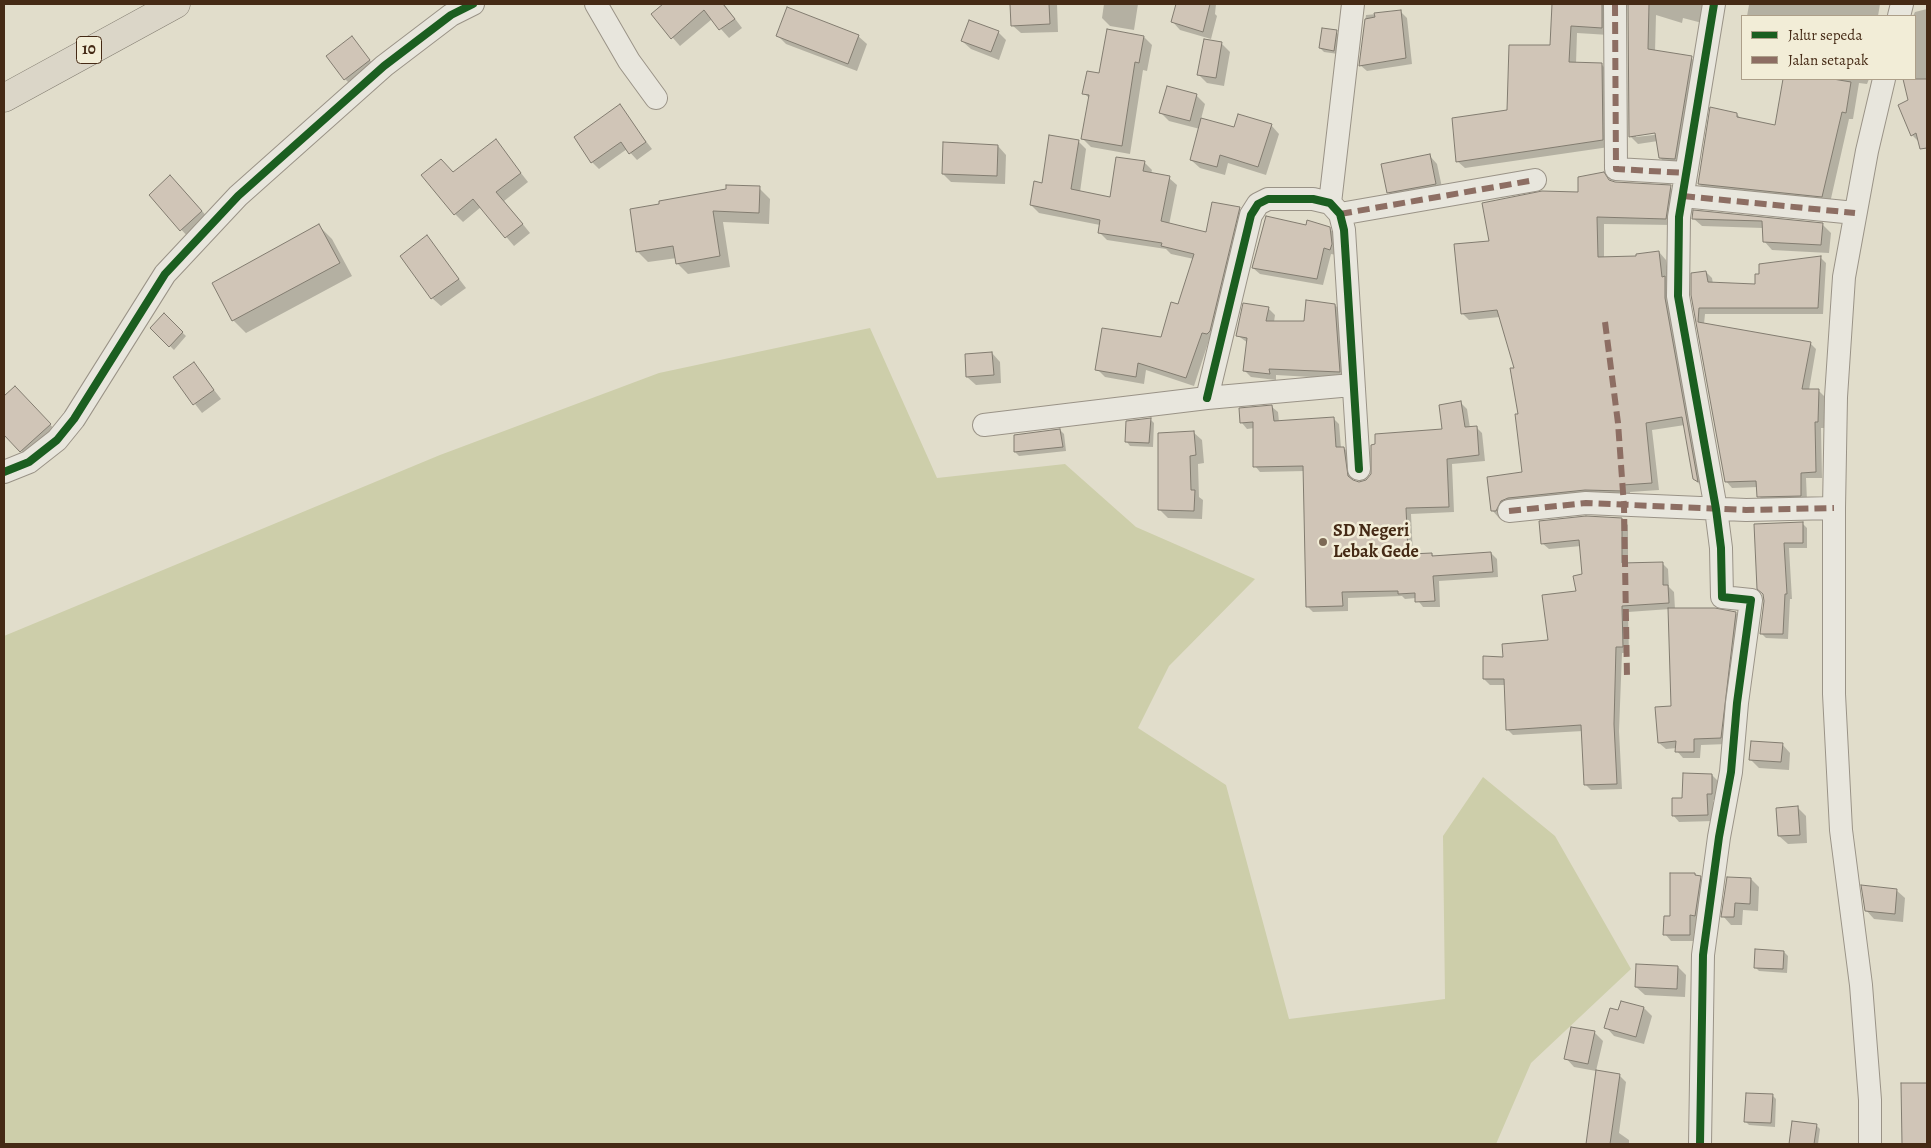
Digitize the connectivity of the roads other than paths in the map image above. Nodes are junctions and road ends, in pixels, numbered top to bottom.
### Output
1 (176, 4) edge
2 (473, 4) edge
3 (596, 4) edge
4 (1353, 4) edge
5 (1615, 4) edge
6 (1714, 4) edge
7 (1884, 80) edge
8 (4, 98) edge
9 (656, 98) dead end
10 (1686, 174) junction
11 (1535, 180) dead end
12 (1683, 196) junction
13 (1335, 208) junction
14 (1855, 213) junction
15 (1352, 385) junction
16 (1207, 398) junction
17 (984, 424) dead end
18 (1359, 469) dead end
19 (4, 472) edge
20 (1834, 508) junction
21 (1716, 509) junction
22 (1509, 511) dead end
23 (1700, 1144) edge
24 (1870, 1144) edge

1 - 8 highway, 10
2 - 19 street
3 - 9 street
4 - 13 street
5 - 10 street
6 - 10 street
7 - 14 street
10 - 12 street
11 - 13 street
12 - 14 street
12 - 21 street
13 - 15 street
13 - 16 street
14 - 20 street
15 - 16 street
15 - 18 street
16 - 17 street
20 - 21 street
20 - 24 street
21 - 22 street
21 - 23 street

